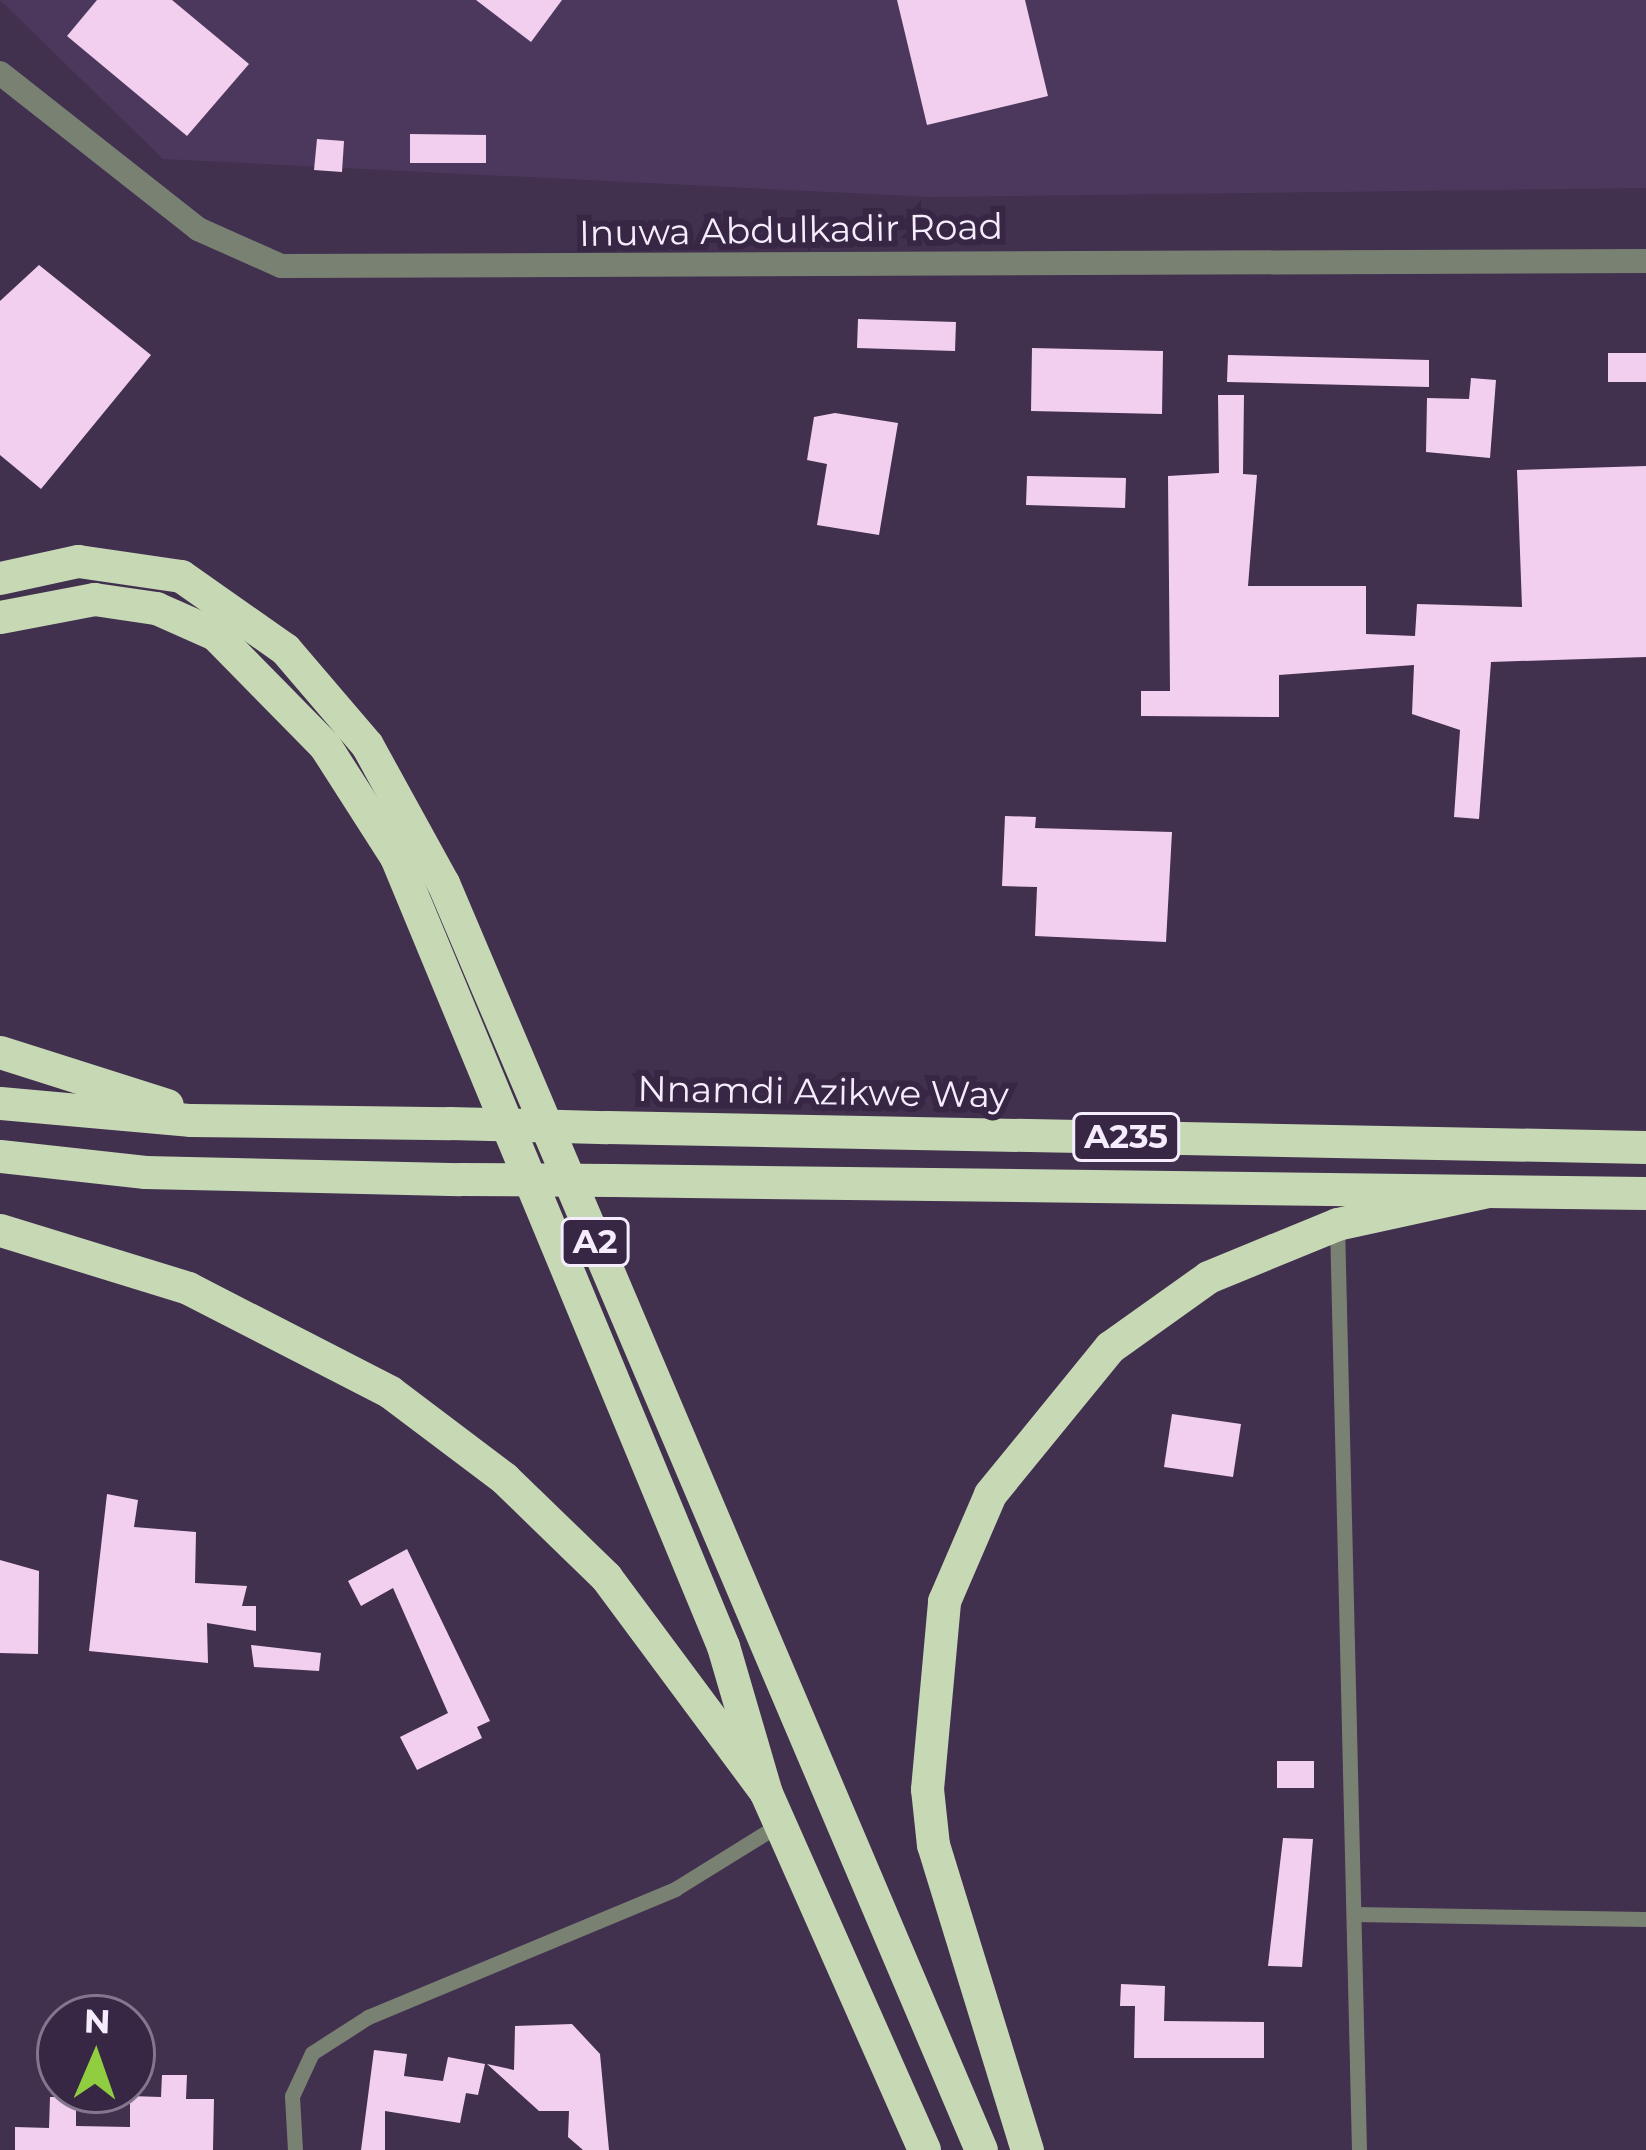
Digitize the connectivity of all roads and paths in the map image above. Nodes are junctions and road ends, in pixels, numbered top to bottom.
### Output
1 (0, 73) edge
2 (1646, 261) edge
3 (0, 578) edge
4 (0, 617) edge
5 (0, 1052) edge
6 (0, 1103) edge
7 (256, 1123) junction
8 (1646, 1148) edge
9 (0, 1156) edge
10 (1488, 1191) junction
11 (1646, 1193) edge
12 (1337, 1223) junction
13 (0, 1230) edge
14 (766, 1792) junction
15 (780, 1824) junction
16 (1354, 1914) junction
17 (1646, 1918) edge
18 (295, 2150) edge
19 (924, 2150) edge
20 (980, 2150) edge
21 (1027, 2150) edge
22 (1359, 2150) edge

1 - 2 street, Inuwa Abdulkadir Road
3 - 20 highway, A2
4 - 14 highway
5 - 7 highway
6 - 7 highway, Nnamdi Azikwe Way / A235
7 - 8 highway, Nnamdi Azikwe Way / A235, bridge
9 - 10 highway, A235, bridge
10 - 11 highway, A235
10 - 12 highway
12 - 16 lane
12 - 21 highway
13 - 14 highway
14 - 15 highway
15 - 18 lane
15 - 19 highway
16 - 17 lane
16 - 22 lane

